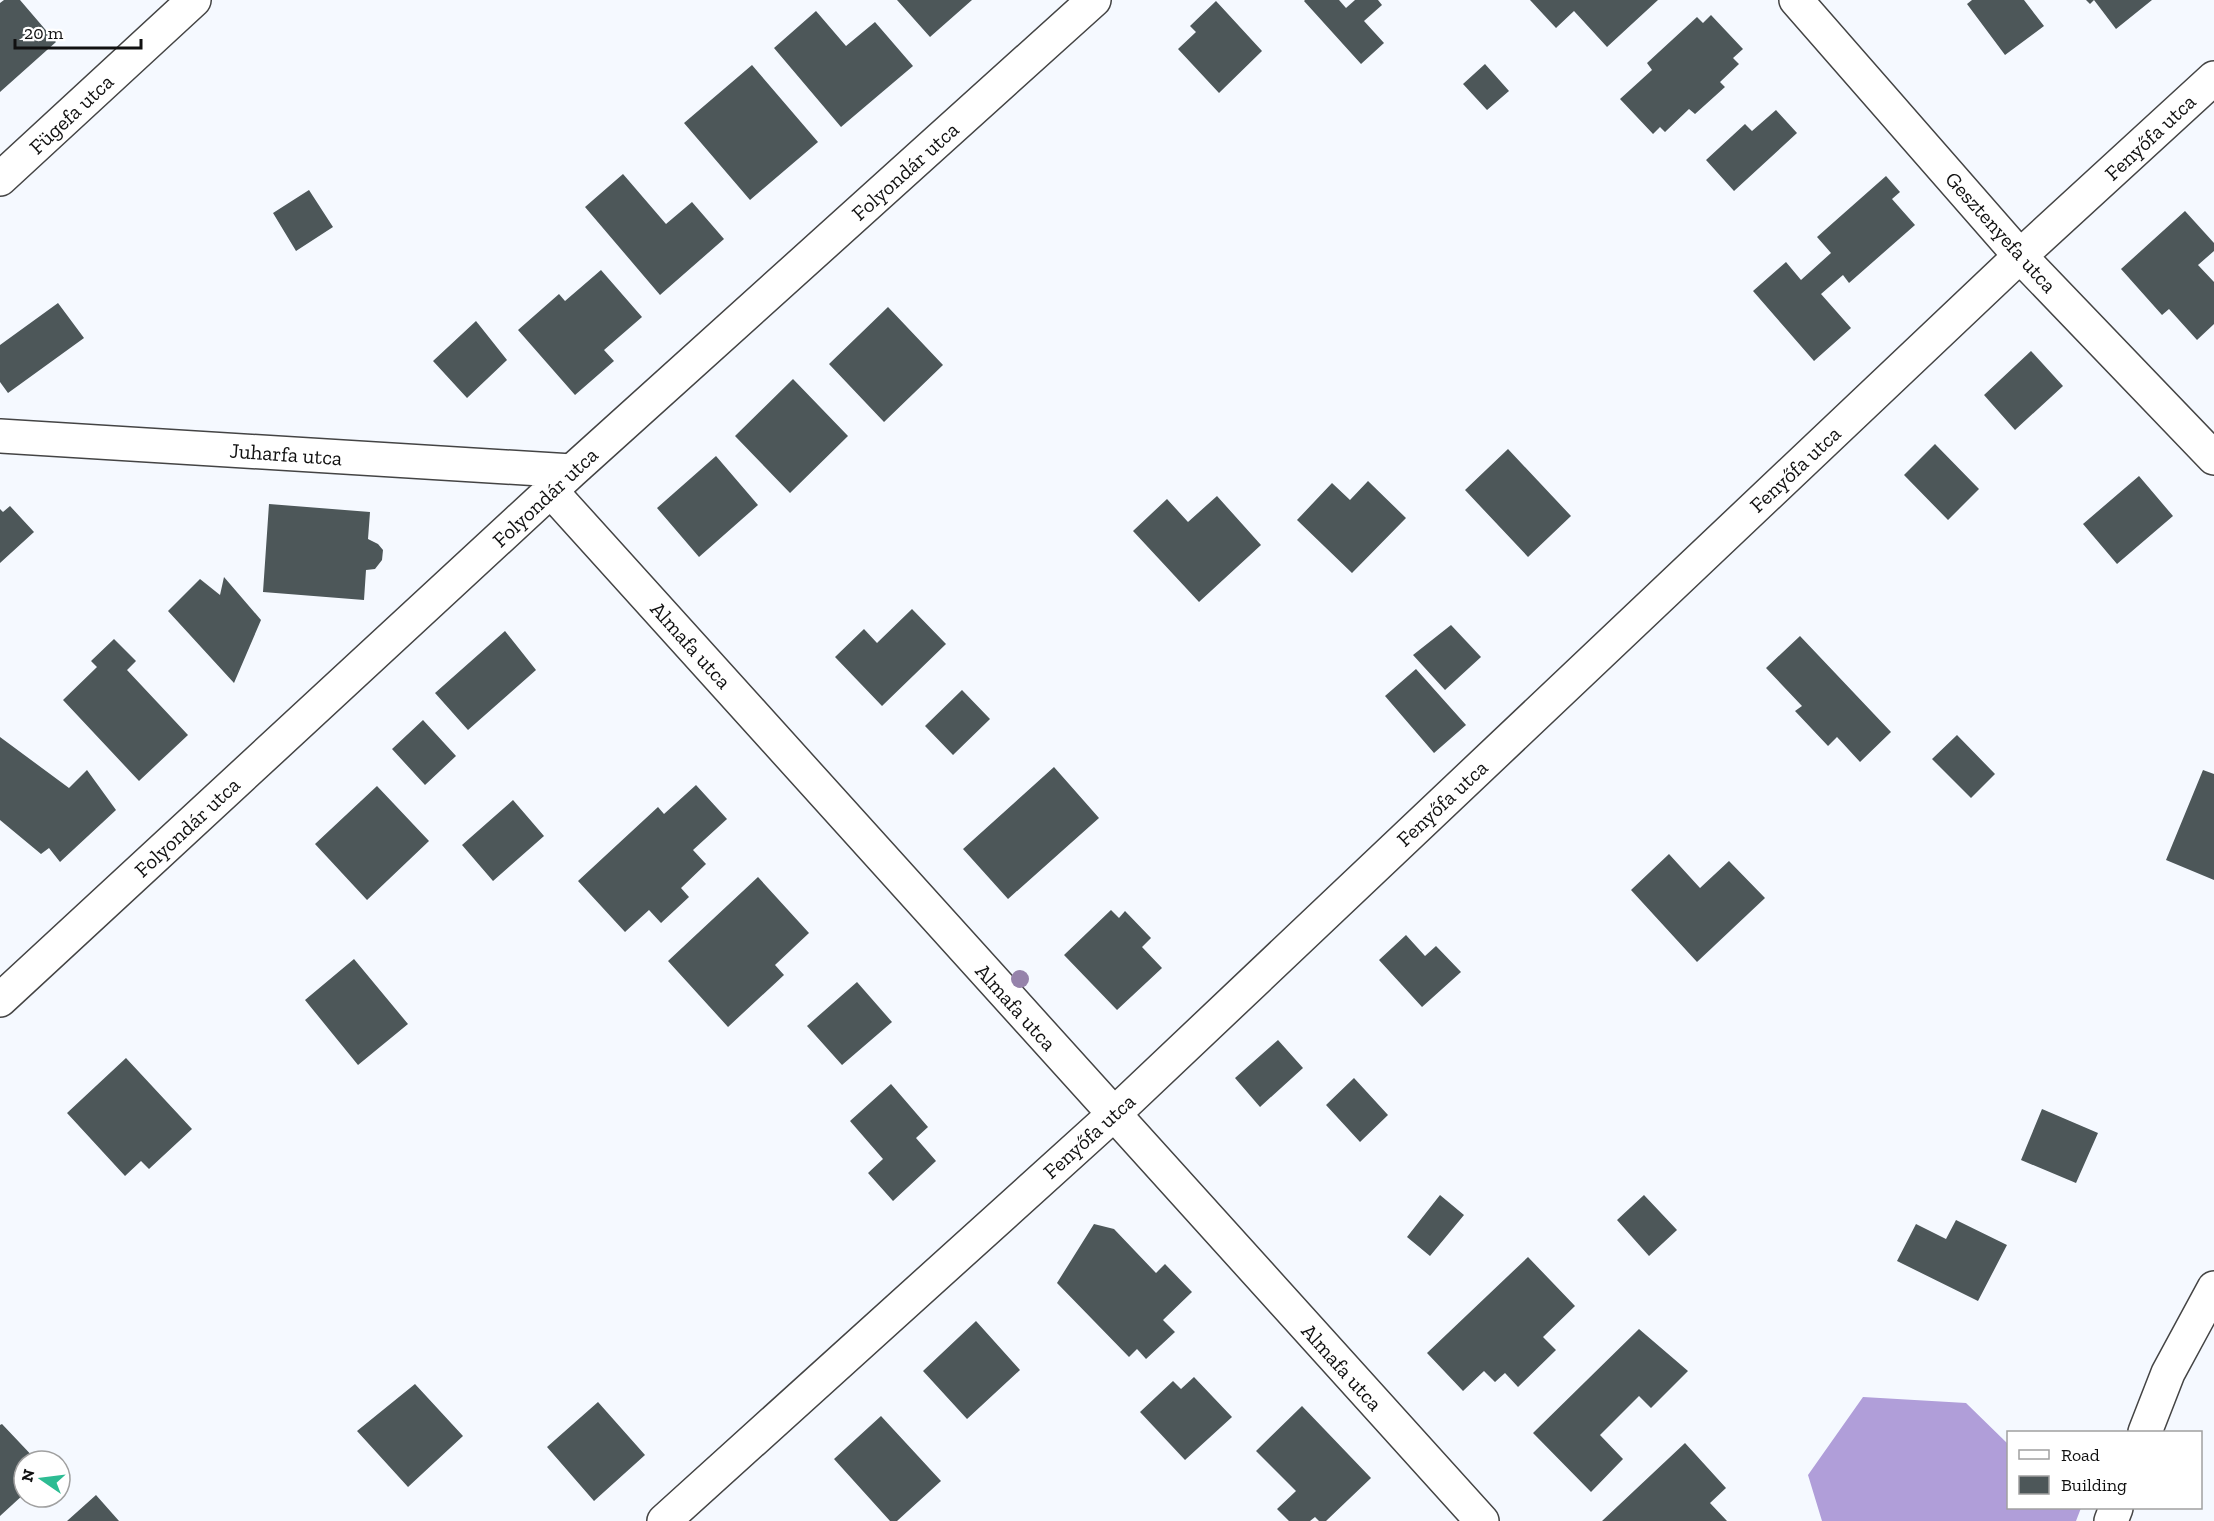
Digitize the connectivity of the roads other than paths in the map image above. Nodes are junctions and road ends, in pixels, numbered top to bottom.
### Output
1 (194, 0) edge
2 (1094, 0) edge
3 (1796, 0) edge
4 (2214, 78) edge
5 (0, 179) edge
6 (2020, 256) junction
7 (0, 436) edge
8 (2214, 458) edge
9 (562, 481) junction
10 (0, 999) edge
11 (1113, 1115) junction
12 (2214, 1288) edge
13 (2145, 1431) edge
14 (664, 1521) edge
15 (1482, 1521) edge

1 - 5 street, Fügefa utca
2 - 9 street, Folyondár utca
3 - 6 street, Gesztenyefa utca
4 - 6 street, Fenyőfa utca
6 - 8 street, Gesztenyefa utca
6 - 11 street, Fenyőfa utca
7 - 9 street, Juharfa utca
9 - 10 street, Folyondár utca
9 - 11 street, Almafa utca
11 - 14 street, Fenyőfa utca
11 - 15 street, Almafa utca
12 - 13 street

